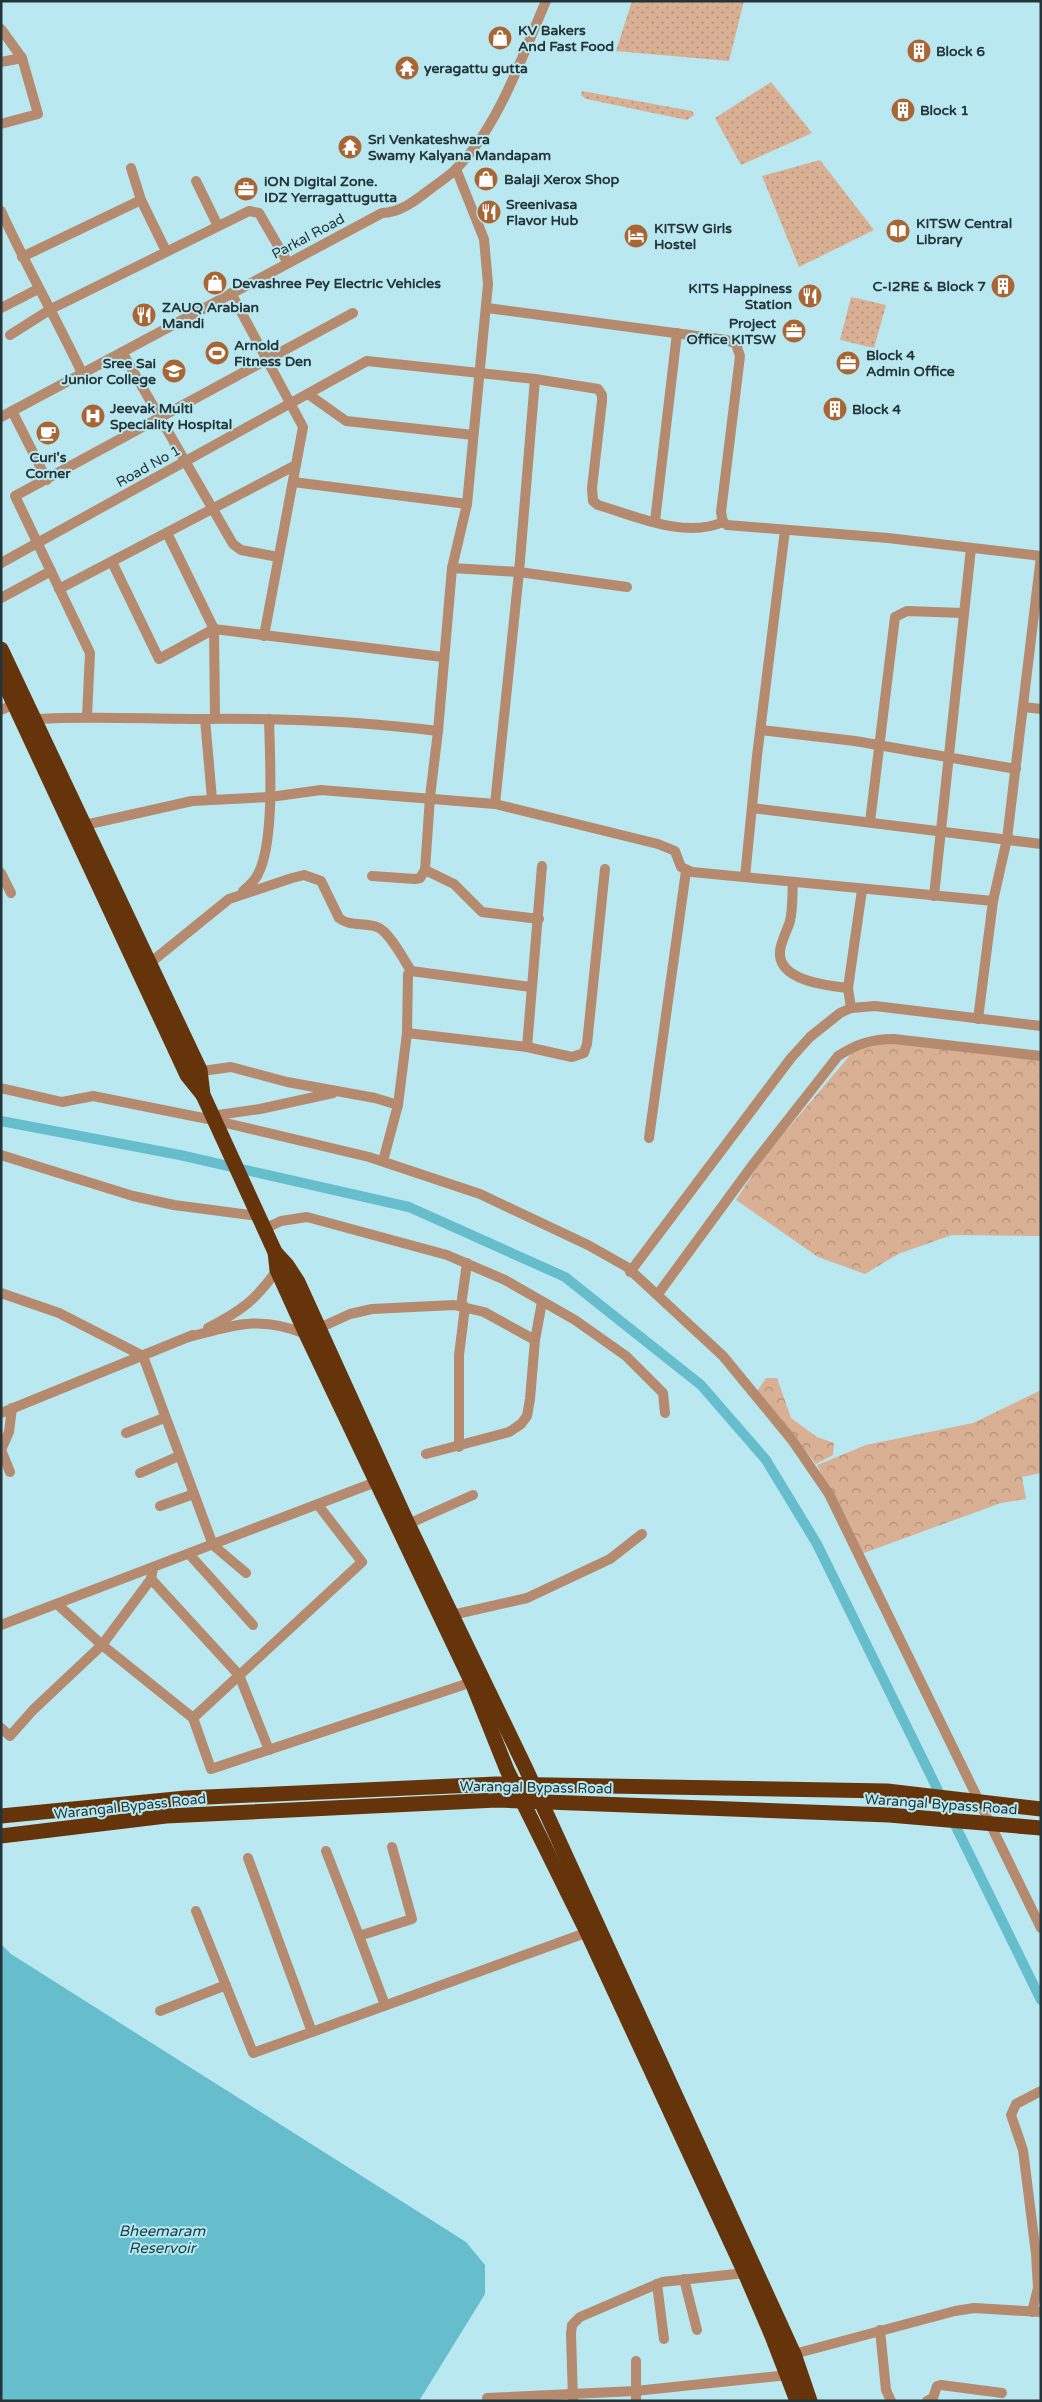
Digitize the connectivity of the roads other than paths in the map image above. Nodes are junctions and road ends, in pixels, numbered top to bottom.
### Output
1 (546, 1) edge
2 (1, 29) edge
3 (22, 58) junction
4 (1, 62) edge
5 (1, 124) edge
6 (130, 168) dead end
7 (456, 170) junction
8 (196, 181) dead end
9 (141, 200) junction
10 (1, 210) edge
11 (218, 226) junction
12 (166, 251) junction
13 (22, 257) junction
14 (288, 263) junction
15 (38, 289) junction
16 (231, 293) junction
17 (1, 308) edge
18 (487, 308) junction
19 (51, 309) junction
20 (353, 313) dead end
21 (677, 333) junction
22 (10, 336) dead end
23 (122, 352) junction
24 (267, 360) junction
25 (82, 373) junction
26 (480, 373) junction
27 (535, 378) junction
28 (308, 394) junction
29 (290, 403) junction
30 (12, 411) junction
31 (1, 417) edge
32 (160, 418) junction
33 (473, 435) junction
34 (184, 462) junction
35 (296, 465) junction
36 (47, 480) junction
37 (293, 482) junction
38 (467, 504) junction
39 (212, 509) junction
40 (655, 521) junction
41 (723, 522) junction
42 (785, 530) junction
43 (167, 533) junction
44 (37, 543) junction
45 (971, 548) junction
46 (1041, 556) edge
47 (278, 557) junction
48 (112, 562) junction
49 (1, 563) edge
50 (452, 568) junction
51 (51, 571) junction
52 (519, 572) junction
53 (627, 587) dead end
54 (59, 589) junction
55 (1, 598) edge
56 (963, 613) junction
57 (214, 629) junction
58 (264, 636) junction
59 (1036, 636) edge
60 (1, 649) edge
61 (443, 657) junction
62 (1, 676) edge
63 (8, 707) edge
64 (1024, 707) junction
65 (1041, 709) edge
66 (87, 716) junction
67 (210, 718) junction
68 (36, 719) junction
69 (269, 719) junction
70 (761, 730) junction
71 (438, 731) junction
72 (878, 746) junction
73 (947, 758) junction
74 (1016, 769) junction
75 (270, 797) junction
76 (430, 797) junction
77 (212, 799) junction
78 (496, 804) junction
79 (752, 808) junction
80 (870, 822) junction
81 (85, 825) junction
82 (939, 832) junction
83 (1007, 839) junction
84 (1041, 844) edge
85 (542, 866) dead end
86 (605, 869) dead end
87 (425, 870) junction
88 (686, 871) junction
89 (1, 872) edge
90 (372, 876) dead end
91 (745, 877) junction
92 (793, 883) junction
93 (862, 890) junction
94 (11, 894) dead end
95 (238, 895) junction
96 (934, 896) junction
97 (993, 901) junction
98 (539, 919) junction
99 (150, 963) junction
100 (411, 971) junction
101 (530, 987) junction
102 (848, 988) junction
103 (851, 1008) junction
104 (978, 1019) junction
105 (1041, 1026) edge
106 (407, 1033) junction
107 (527, 1047) junction
108 (1041, 1056) edge
109 (193, 1073) junction
110 (1, 1088) edge
111 (339, 1092) junction
112 (398, 1105) junction
113 (214, 1121) junction
114 (649, 1138) dead end
115 (1, 1155) edge
116 (383, 1161) junction
117 (261, 1222) junction
118 (275, 1252) junction
119 (467, 1264) junction
120 (278, 1270) junction
121 (630, 1272) junction
122 (1, 1293) edge
123 (658, 1294) junction
124 (542, 1302) junction
125 (463, 1307) junction
126 (313, 1332) junction
127 (189, 1338) junction
128 (535, 1340) junction
129 (143, 1356) junction
130 (12, 1408) junction
131 (1, 1413) edge
132 (665, 1413) dead end
133 (164, 1418) junction
134 (126, 1433) dead end
135 (459, 1447) junction
136 (1, 1450) edge
137 (426, 1454) dead end
138 (179, 1456) junction
139 (10, 1472) dead end
140 (140, 1473) dead end
141 (381, 1479) junction
142 (194, 1494) junction
143 (473, 1494) dead end
144 (318, 1505) junction
145 (160, 1506) dead end
146 (408, 1524) junction
147 (642, 1534) dead end
148 (213, 1545) junction
149 (189, 1554) junction
150 (152, 1568) junction
151 (246, 1572) dead end
152 (150, 1579) junction
153 (57, 1604) junction
154 (452, 1615) junction
155 (1, 1625) edge
156 (253, 1625) dead end
157 (102, 1645) junction
158 (240, 1675) junction
159 (472, 1682) junction
160 (193, 1718) junction
161 (1, 1728) edge
162 (269, 1750) junction
163 (1040, 1809) edge
164 (1, 1816) edge
165 (1040, 1828) edge
166 (1, 1836) edge
167 (392, 1847) dead end
168 (326, 1851) dead end
169 (248, 1858) dead end
170 (196, 1911) dead end
171 (1041, 1928) edge
172 (592, 1930) junction
173 (359, 1936) junction
174 (226, 1985) junction
175 (385, 2005) junction
176 (160, 2011) dead end
177 (312, 2032) junction
178 (1041, 2091) edge
179 (745, 2273) junction
180 (684, 2280) junction
181 (656, 2284) junction
182 (1036, 2312) edge
183 (697, 2330) dead end
184 (880, 2330) junction
185 (664, 2339) dead end
186 (794, 2354) junction
187 (636, 2361) dead end
188 (788, 2376) junction
189 (1002, 2393) dead end
190 (635, 2396) edge
191 (487, 2398) dead end
192 (573, 2398) edge
193 (797, 2401) edge
194 (810, 2401) edge
195 (891, 2401) edge
196 (926, 2401) edge

1 - 7 street, Parkal Road
2 - 3 street
3 - 4 street
3 - 5 street
6 - 9 street
7 - 14 street, Parkal Road
7 - 18 street
8 - 11 street
9 - 12 street
9 - 13 street
10 - 13 street
11 - 12 street
11 - 14 street
12 - 19 street
13 - 15 street
14 - 16 street, Parkal Road
15 - 17 street
15 - 19 street
16 - 23 street, Parkal Road
16 - 24 street
18 - 21 street
18 - 26 street
19 - 22 street
19 - 25 street
20 - 24 street
21 - 40 street
21 - 41 street
23 - 25 street, Parkal Road
23 - 32 street
24 - 29 street
24 - 32 street
25 - 30 street, Parkal Road
26 - 27 street, Road No 1
26 - 28 street, Road No 1
26 - 33 street
27 - 40 street, Road No 1
27 - 52 street
28 - 29 street, Road No 1
28 - 33 street
29 - 34 street, Road No 1
29 - 35 street
30 - 31 street, Parkal Road
30 - 36 street
32 - 34 street
32 - 36 street
33 - 38 street
34 - 39 street
34 - 44 street, Road No 1
35 - 37 street
35 - 39 street
36 - 44 street
37 - 38 street
37 - 47 street
38 - 50 street
39 - 43 street
39 - 47 street
40 - 41 street
41 - 42 street
42 - 45 street
42 - 70 street
43 - 48 street
43 - 57 street
44 - 49 street, Road No 1
44 - 51 street
45 - 46 street
45 - 56 street
46 - 59 street
47 - 58 street
48 - 54 street
48 - 57 street
50 - 52 street
50 - 61 street
51 - 54 street
51 - 55 street
52 - 53 street
52 - 78 street
54 - 66 street
56 - 72 street
56 - 73 street
57 - 58 street
57 - 67 street
58 - 61 street
59 - 64 street
60 - 68 highway
61 - 71 street
62 - 63 highway
63 - 109 highway
64 - 65 street
64 - 74 street
66 - 67 street
66 - 68 street
67 - 69 street
67 - 77 street
68 - 81 highway
69 - 71 street
69 - 75 street
70 - 72 street
70 - 79 street
71 - 76 street
72 - 73 street
72 - 80 street
73 - 74 street
73 - 82 street
74 - 83 street
75 - 76 street
75 - 77 street
75 - 95 street
76 - 78 street
76 - 87 street
77 - 81 street
78 - 88 street
79 - 80 street
79 - 91 street
80 - 82 street
81 - 99 highway
82 - 83 street
82 - 96 street
83 - 84 street
83 - 97 street
85 - 98 street
86 - 107 street
87 - 90 street
87 - 98 street
88 - 91 street
88 - 114 street
89 - 94 street
91 - 92 street
92 - 93 street
92 - 102 street
93 - 96 street
93 - 102 street
95 - 99 street
95 - 100 street
96 - 97 street
97 - 104 street
98 - 101 street
99 - 109 highway
100 - 101 street
100 - 106 street
101 - 107 street
102 - 103 street
103 - 104 street
103 - 121 street
104 - 105 street
106 - 107 street
106 - 112 street
108 - 123 street
109 - 111 street
109 - 113 highway
110 - 113 street
111 - 112 street
111 - 113 street
112 - 116 street
113 - 116 street
113 - 117 highway
115 - 117 street
116 - 121 street
117 - 118 highway
117 - 119 street
118 - 120 highway
118 - 126 highway
119 - 124 street
119 - 125 street
120 - 126 highway
120 - 127 street
121 - 123 street
122 - 129 street
123 - 171 street
124 - 128 street
124 - 132 street
125 - 126 street
125 - 128 street
125 - 135 street
126 - 127 street
126 - 141 highway
127 - 129 street
128 - 135 street
129 - 130 street
129 - 133 street
130 - 131 street
130 - 136 street
133 - 134 street
133 - 138 street
135 - 137 street
136 - 139 street
138 - 140 street
138 - 142 street
141 - 144 street
141 - 146 highway
141 - 159 highway
142 - 145 street
142 - 148 street
143 - 146 street
144 - 148 street
144 - 158 street
146 - 154 highway
147 - 154 street
148 - 149 street
148 - 151 street
149 - 150 street
149 - 156 street
150 - 152 street
150 - 153 street
152 - 157 street
152 - 158 street
153 - 155 street
153 - 157 street
154 - 172 highway
157 - 160 street
157 - 161 street
158 - 160 street
158 - 162 street
159 - 162 street
159 - 172 highway
160 - 162 street
163 - 164 highway, Warangal Bypass Road
165 - 166 highway, Warangal Bypass Road
167 - 173 street
168 - 173 street
169 - 177 street
170 - 174 street
172 - 175 street
172 - 179 highway
172 - 186 highway
173 - 175 street
174 - 176 street
174 - 177 street
175 - 177 street
178 - 182 street
179 - 180 street
179 - 188 highway
180 - 181 street
180 - 183 street
181 - 185 street
181 - 192 street
182 - 184 street
184 - 186 street
184 - 195 street
186 - 194 highway
187 - 190 street
188 - 190 street
188 - 193 highway
189 - 196 street
190 - 192 street
191 - 192 street

